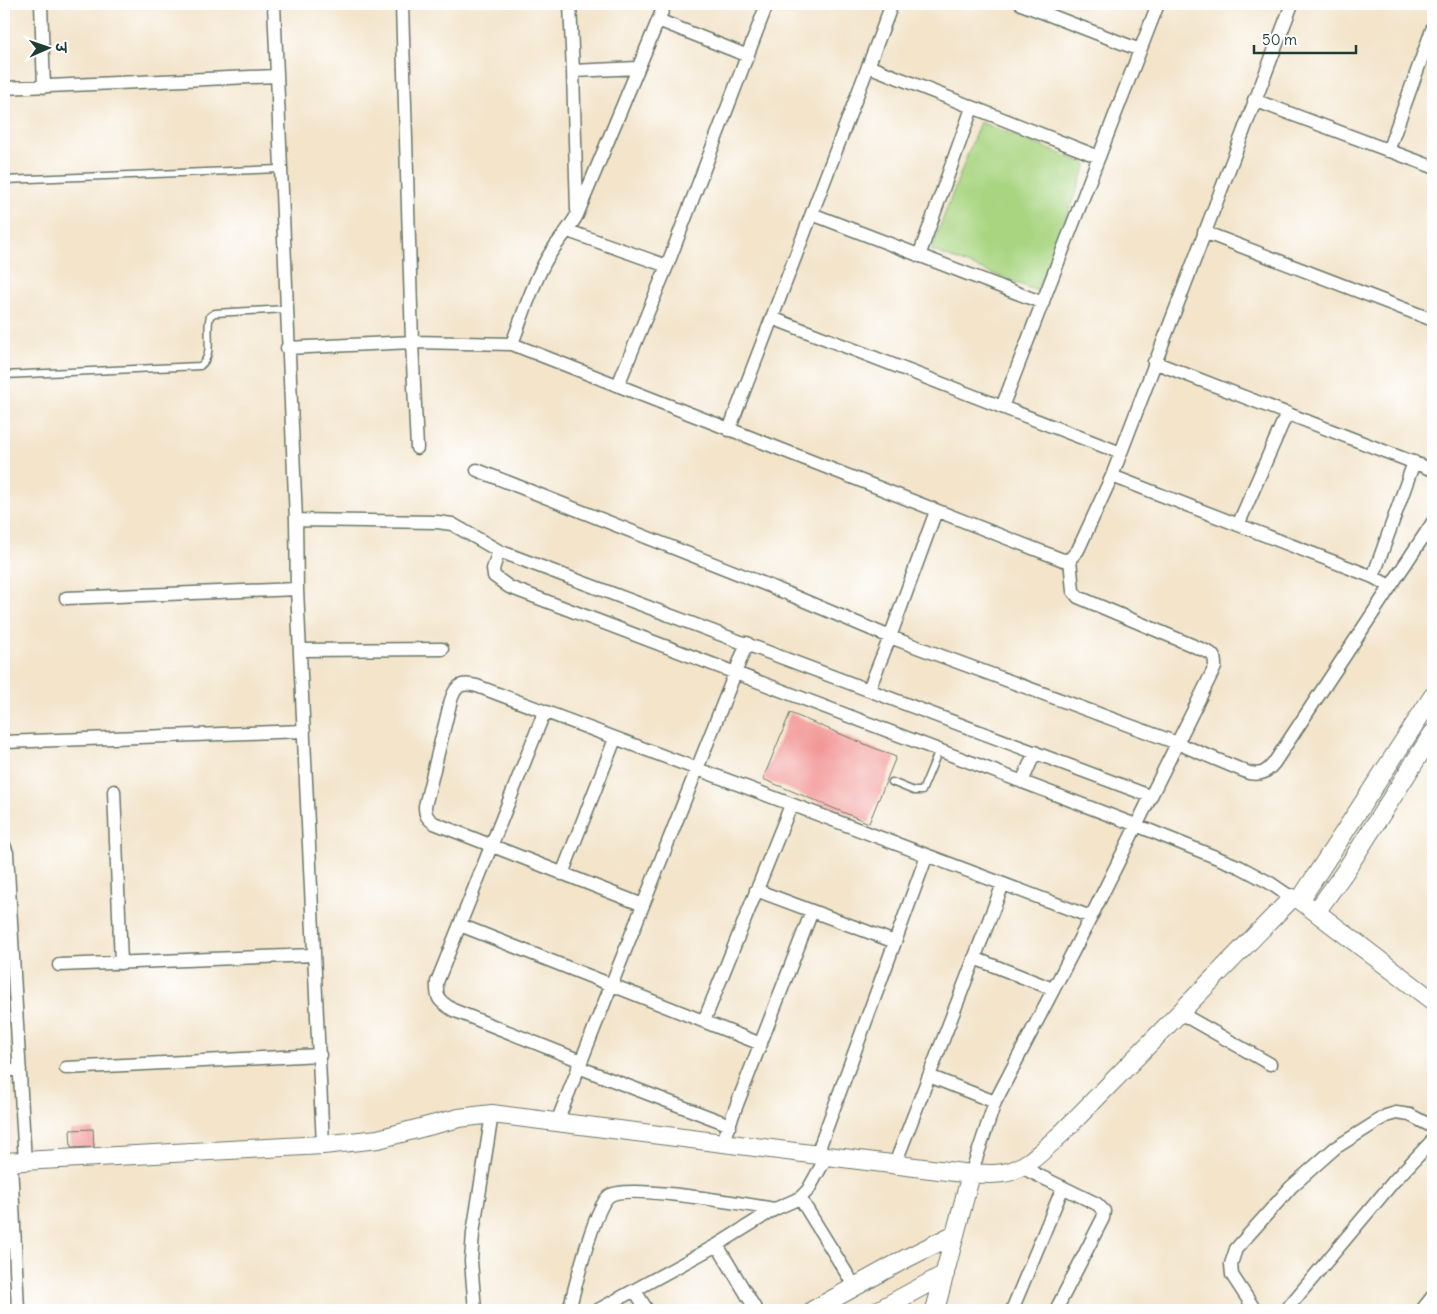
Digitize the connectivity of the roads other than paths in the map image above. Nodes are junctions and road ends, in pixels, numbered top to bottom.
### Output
1 (41, 4) edge
2 (274, 4) edge
3 (402, 4) edge
4 (570, 4) edge
5 (665, 4) edge
6 (767, 4) edge
7 (892, 4) edge
8 (1021, 4) edge
9 (1158, 4) edge
10 (1292, 4) edge
11 (658, 20) junction
12 (1433, 26) edge
13 (1140, 50) junction
14 (748, 56) junction
15 (868, 66) junction
16 (638, 68) junction
17 (574, 70) junction
18 (276, 76) junction
19 (44, 87) junction
20 (4, 88) edge
21 (1254, 100) junction
22 (972, 108) junction
23 (1388, 150) junction
24 (1099, 158) junction
25 (1433, 167) edge
26 (280, 169) junction
27 (4, 180) edge
28 (812, 214) junction
29 (577, 215) junction
30 (568, 231) junction
31 (1204, 232) junction
32 (919, 256) junction
33 (667, 266) junction
34 (1043, 303) junction
35 (286, 309) junction
36 (772, 318) junction
37 (1433, 320) edge
38 (412, 342) junction
39 (512, 344) junction
40 (287, 348) junction
41 (1154, 362) junction
42 (4, 375) edge
43 (618, 385) junction
44 (1002, 407) junction
45 (1287, 413) junction
46 (729, 430) junction
47 (417, 448) dead end
48 (1120, 453) junction
49 (1414, 462) junction
50 (477, 470) dead end
51 (1433, 470) edge
52 (1112, 476) junction
53 (936, 511) junction
54 (296, 520) junction
55 (1433, 522) edge
56 (1238, 525) junction
57 (499, 551) junction
58 (1070, 560) junction
59 (1373, 577) junction
60 (1390, 586) junction
61 (297, 589) junction
62 (66, 598) dead end
63 (890, 637) junction
64 (747, 643) junction
65 (442, 649) dead end
66 (300, 650) junction
67 (735, 673) junction
68 (869, 689) junction
69 (1433, 696) edge
70 (544, 713) junction
71 (304, 731) junction
72 (1433, 733) edge
73 (615, 739) junction
74 (4, 742) edge
75 (1177, 743) junction
76 (939, 750) junction
77 (1035, 752) junction
78 (696, 770) junction
79 (892, 782) dead end
80 (1022, 782) junction
81 (114, 791) dead end
82 (1150, 796) junction
83 (790, 805) junction
84 (1136, 825) junction
85 (4, 845) edge
86 (491, 846) junction
87 (926, 855) junction
88 (562, 874) junction
89 (1003, 884) junction
90 (756, 890) junction
91 (1296, 899) junction
92 (643, 905) junction
93 (812, 911) junction
94 (1316, 912) junction
95 (1091, 916) junction
96 (460, 926) junction
97 (895, 942) junction
98 (8, 952) edge
99 (314, 955) junction
100 (974, 958) junction
101 (121, 963) junction
102 (59, 965) dead end
103 (611, 986) junction
104 (1053, 989) junction
105 (1433, 1001) edge
106 (1180, 1013) junction
107 (704, 1022) junction
108 (761, 1044) junction
109 (320, 1055) junction
110 (580, 1064) junction
111 (1270, 1064) dead end
112 (66, 1068) dead end
113 (4, 1070) edge
114 (20, 1070) junction
115 (929, 1076) junction
116 (995, 1102) junction
117 (492, 1114) junction
118 (557, 1122) junction
119 (730, 1125) junction
120 (1433, 1127) edge
121 (1433, 1140) edge
122 (722, 1142) junction
123 (323, 1145) junction
124 (822, 1155) junction
125 (13, 1162) edge
126 (895, 1164) junction
127 (1021, 1167) junction
128 (971, 1174) junction
129 (1063, 1187) junction
130 (800, 1198) junction
131 (775, 1209) junction
132 (956, 1234) junction
133 (717, 1245) junction
134 (945, 1274) junction
135 (855, 1287) junction
136 (636, 1291) junction
137 (1433, 1296) edge
138 (18, 1310) edge
139 (475, 1310) edge
140 (570, 1310) edge
141 (598, 1310) edge
142 (647, 1310) edge
143 (756, 1310) edge
144 (813, 1310) edge
145 (879, 1310) edge
146 (935, 1310) edge
147 (1012, 1310) edge
148 (1056, 1310) edge
149 (1255, 1310) edge
150 (1286, 1310) edge
151 (1422, 1310) edge

1 - 19 street
2 - 18 street
3 - 38 street
4 - 17 street
5 - 11 street
6 - 14 street
7 - 15 street
8 - 13 street
9 - 13 street
10 - 21 street
11 - 14 street
11 - 16 street
12 - 23 street
13 - 24 street
14 - 33 street
15 - 22 street
15 - 28 street
16 - 17 street
16 - 29 street
17 - 29 street
18 - 19 street
18 - 26 street
19 - 20 street
21 - 23 street
21 - 31 street
22 - 24 street
22 - 32 street
23 - 25 street
24 - 34 street
26 - 27 lane
26 - 35 street
28 - 32 street
28 - 36 street
29 - 30 street
30 - 33 street
30 - 39 street
31 - 37 street
31 - 41 street
32 - 34 street
33 - 43 street
34 - 44 street
35 - 40 street
35 - 42 lane
36 - 44 street
36 - 46 street
38 - 39 street
38 - 40 street
38 - 47 street
39 - 43 street
40 - 54 street
41 - 45 street
41 - 48 street
43 - 46 street
44 - 48 street
45 - 49 street
45 - 56 street
46 - 53 street
48 - 52 street
49 - 51 street
49 - 59 street
50 - 63 street
52 - 56 street
52 - 58 street
53 - 58 street
53 - 63 street
54 - 57 street
54 - 61 street
55 - 60 street
56 - 59 street
57 - 64 street
57 - 67 street
58 - 75 street
59 - 60 street
60 - 75 street
61 - 62 street
61 - 66 street
63 - 68 street
63 - 75 street
64 - 67 street
64 - 68 street
65 - 66 street
66 - 71 street
67 - 76 street
67 - 78 street
68 - 77 street
69 - 91 street
70 - 73 street
70 - 86 street
70 - 86 street
71 - 74 street
71 - 99 street
72 - 94 street
73 - 78 street
73 - 88 street
75 - 82 street
76 - 79 lane
76 - 80 street
77 - 80 street
77 - 82 street
78 - 83 street
78 - 92 street
80 - 84 street
81 - 101 street
82 - 84 street
83 - 87 street
83 - 90 street
84 - 91 street
84 - 95 street
85 - 98 street
86 - 88 street
86 - 96 street
87 - 89 street
87 - 97 street
88 - 92 street
89 - 95 street
89 - 100 street
90 - 93 street
90 - 107 street
91 - 94 street
91 - 106 street
92 - 103 street
93 - 97 street
93 - 108 street
94 - 105 street
95 - 104 street
96 - 103 street
96 - 110 street
97 - 124 street
98 - 114 street
99 - 101 street
99 - 109 street
100 - 104 street
100 - 115 street
101 - 102 street
103 - 107 street
103 - 110 street
104 - 116 street
106 - 111 street
106 - 127 street
107 - 108 street
108 - 119 street
109 - 112 street
109 - 123 street
110 - 118 street
110 - 119 street
113 - 114 street
114 - 125 street
115 - 116 street
115 - 126 street
116 - 128 street
117 - 118 street
117 - 123 street
117 - 139 street
118 - 122 street
119 - 122 street
120 - 149 street
121 - 150 street
122 - 124 street
123 - 125 street
124 - 126 street
124 - 130 street
125 - 138 street
126 - 128 street
127 - 128 street
127 - 129 street
128 - 132 street
129 - 147 street
129 - 148 street
130 - 131 street
130 - 135 street
131 - 133 street
131 - 140 street
132 - 134 street
132 - 135 street
133 - 136 street
133 - 143 street
134 - 145 street
134 - 146 street
135 - 144 street
136 - 141 street
136 - 142 street
137 - 151 street

